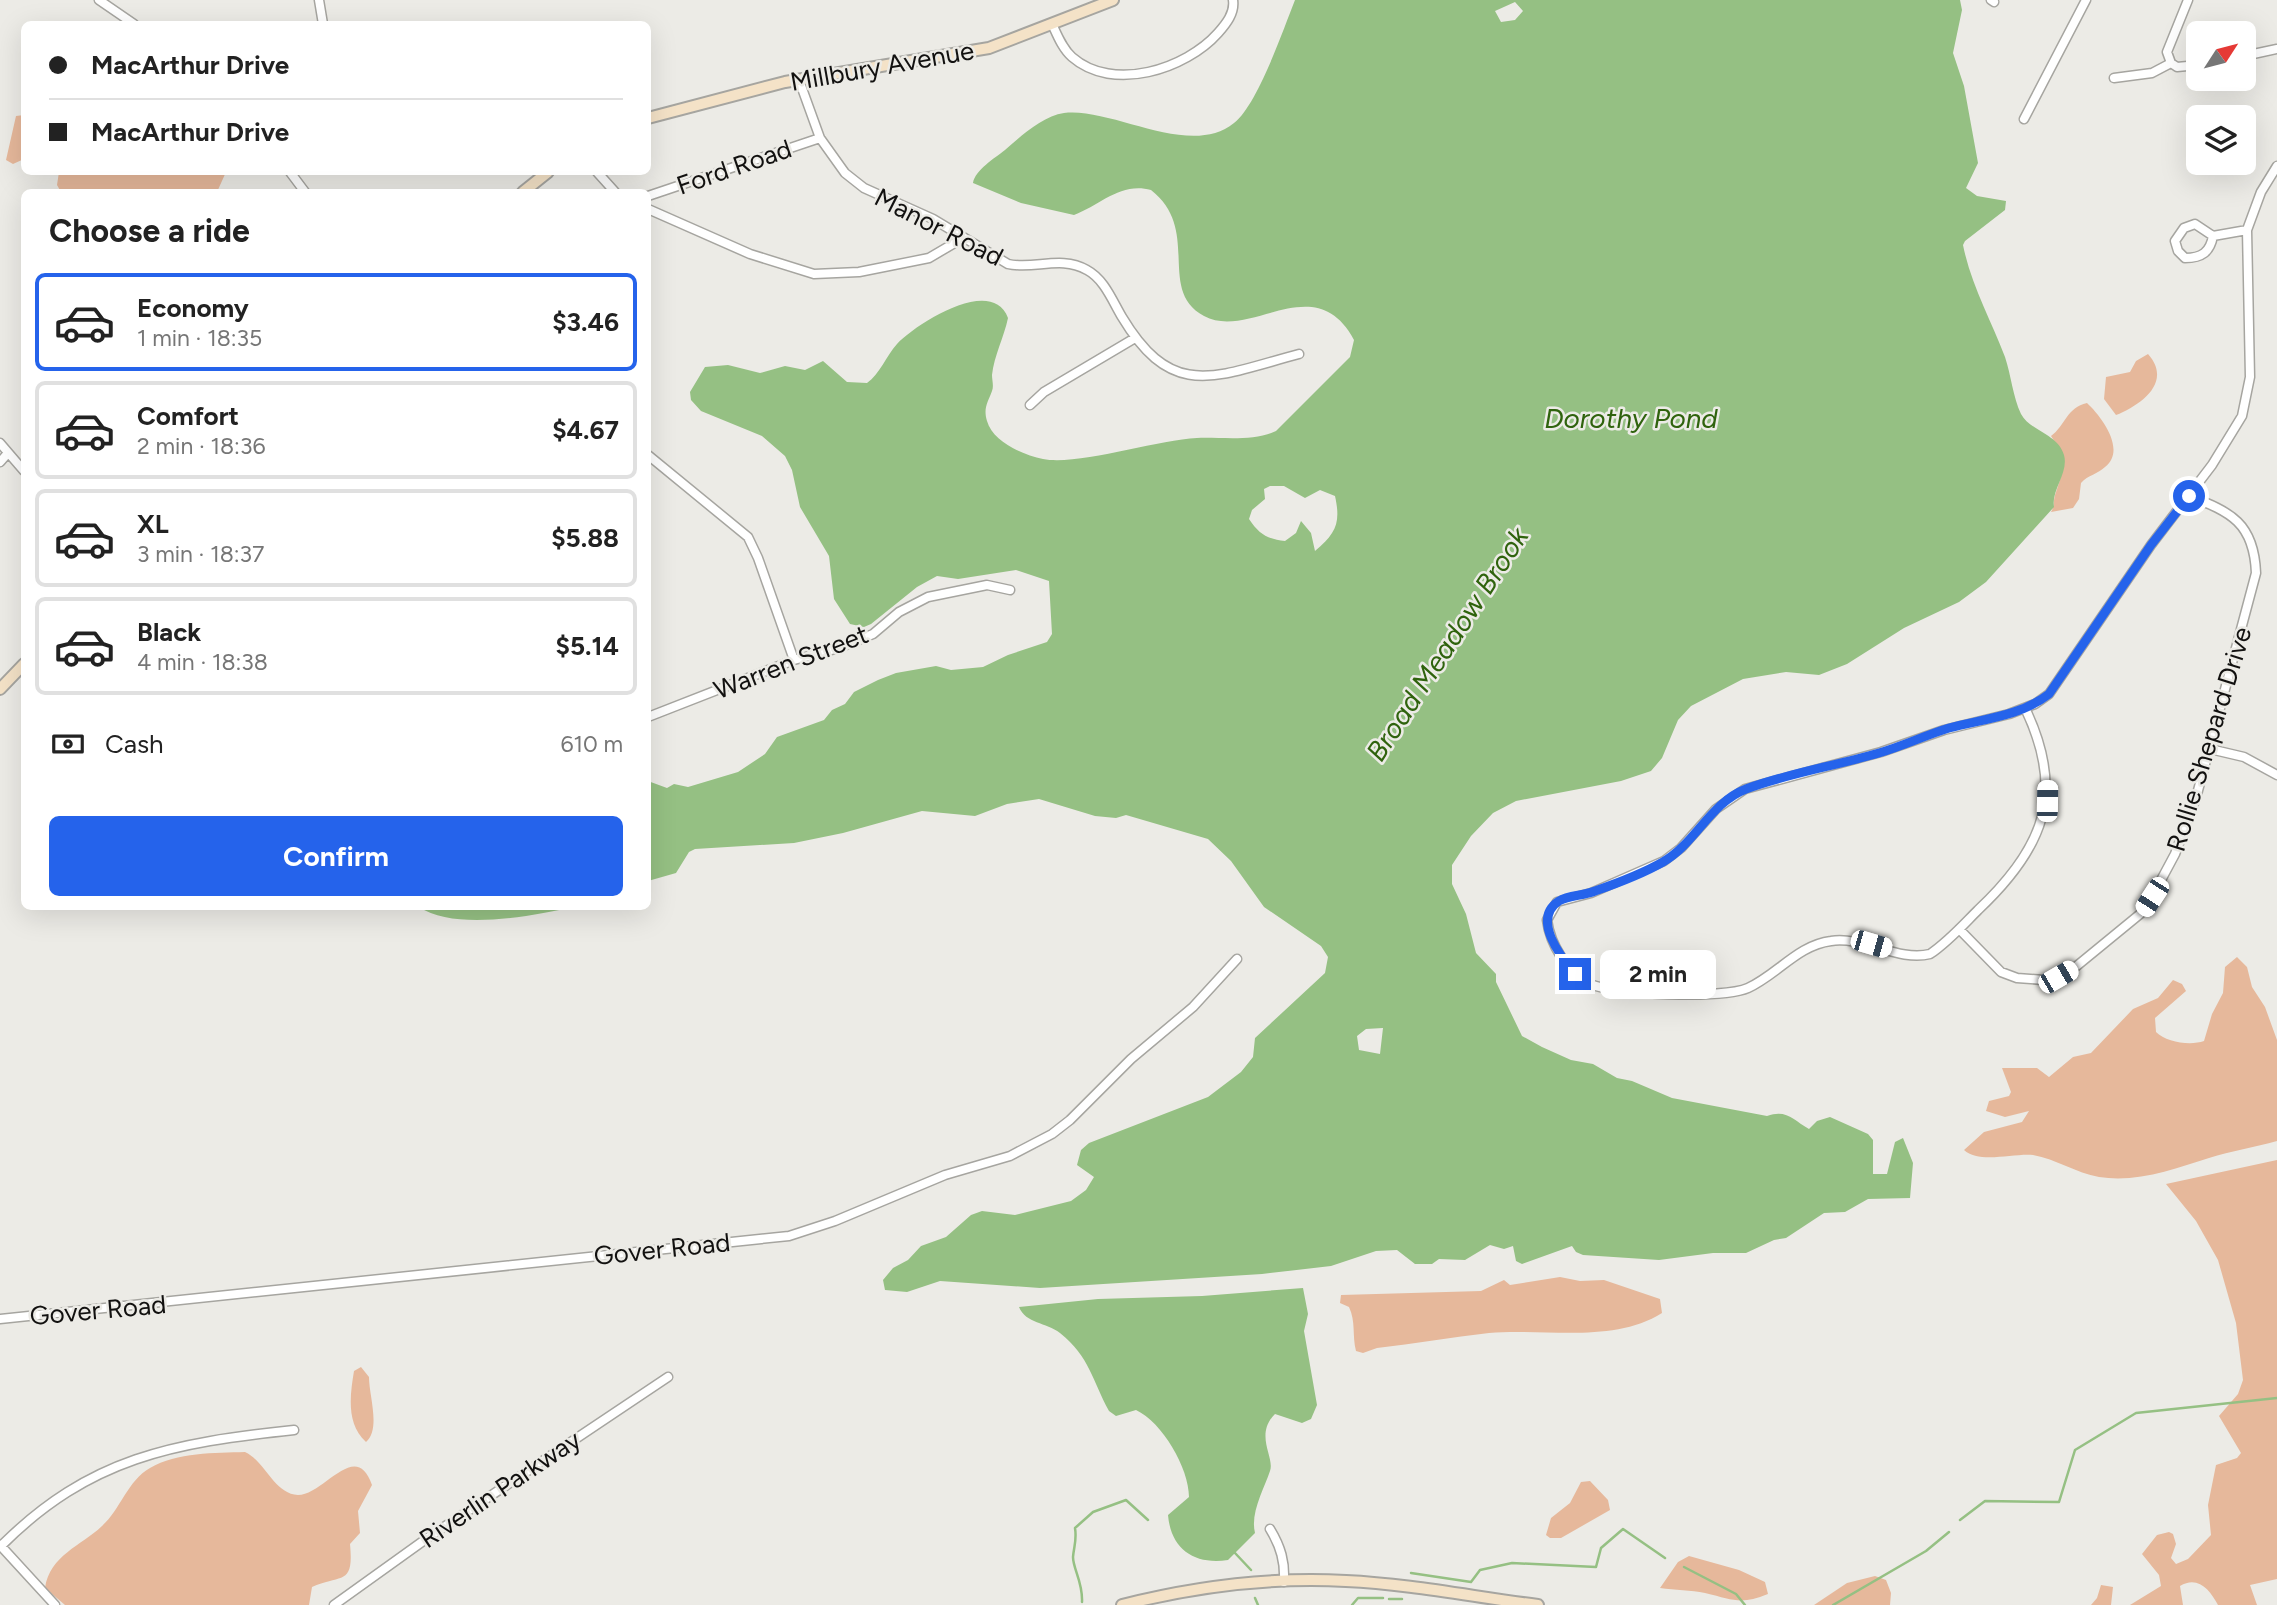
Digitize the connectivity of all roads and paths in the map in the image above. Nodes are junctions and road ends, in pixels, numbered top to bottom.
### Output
1 (99, 0) edge
2 (319, 0) edge
3 (1113, 0) edge
4 (1233, 0) edge
5 (2086, 0) edge
6 (2188, 0) edge
7 (130, 21) edge
8 (322, 21) edge
9 (1053, 26) junction
10 (2277, 49) edge
11 (2256, 53) edge
12 (2171, 64) junction
13 (2186, 66) edge
14 (2114, 78) dead end
15 (799, 79) junction
16 (651, 117) edge
17 (2024, 119) dead end
18 (820, 138) junction
19 (2277, 166) edge
20 (544, 175) edge
21 (600, 175) edge
22 (527, 189) edge
23 (612, 189) edge
24 (651, 195) edge
25 (651, 210) edge
26 (2247, 230) junction
27 (2213, 236) junction
28 (963, 238) junction
29 (1135, 338) junction
30 (1299, 354) dead end
31 (1030, 405) dead end
32 (0, 443) edge
33 (8, 453) junction
34 (651, 457) edge
35 (0, 462) edge
36 (21, 468) edge
37 (2189, 496) junction
38 (1010, 590) dead end
39 (794, 660) junction
40 (21, 667) edge
41 (0, 690) edge
42 (2025, 708) junction
43 (651, 716) edge
44 (2210, 749) junction
45 (2277, 775) edge
46 (1959, 929) junction
47 (1237, 959) dead end
48 (0, 1319) edge
49 (668, 1377) dead end
50 (294, 1430) dead end
51 (1270, 1529) dead end
52 (1, 1546) edge
53 (1284, 1583) junction
54 (55, 1605) edge
55 (334, 1605) edge
56 (1122, 1605) edge
57 (1538, 1605) edge

1 - 7 street
2 - 8 street
3 - 9 main road, Millbury Avenue
4 - 9 street
5 - 17 street
6 - 12 street
9 - 15 main road, Millbury Avenue
10 - 11 street
12 - 13 street
12 - 14 street
15 - 16 main road, Millbury Avenue
15 - 18 street, Manor Road
18 - 24 street, Ford Road
18 - 28 street, Manor Road
19 - 26 street
20 - 22 main road
21 - 23 street
25 - 28 street
26 - 27 street
26 - 37 street
27 - 27 street
28 - 29 street, Manor Road
29 - 30 street, Manor Road
29 - 31 street
32 - 33 street
33 - 35 street
33 - 36 street
34 - 39 street
37 - 42 street
37 - 44 street, Rollie Shepard Drive
38 - 39 street, Warren Street
39 - 43 street, Warren Street
40 - 41 main road
42 - 46 street
42 - 46 street
44 - 45 street
44 - 46 street, Rollie Shepard Drive
47 - 48 street, Gover Road
49 - 55 street, Riverlin Parkway
50 - 52 street
51 - 53 street
52 - 54 street
53 - 56 main road
53 - 57 main road

